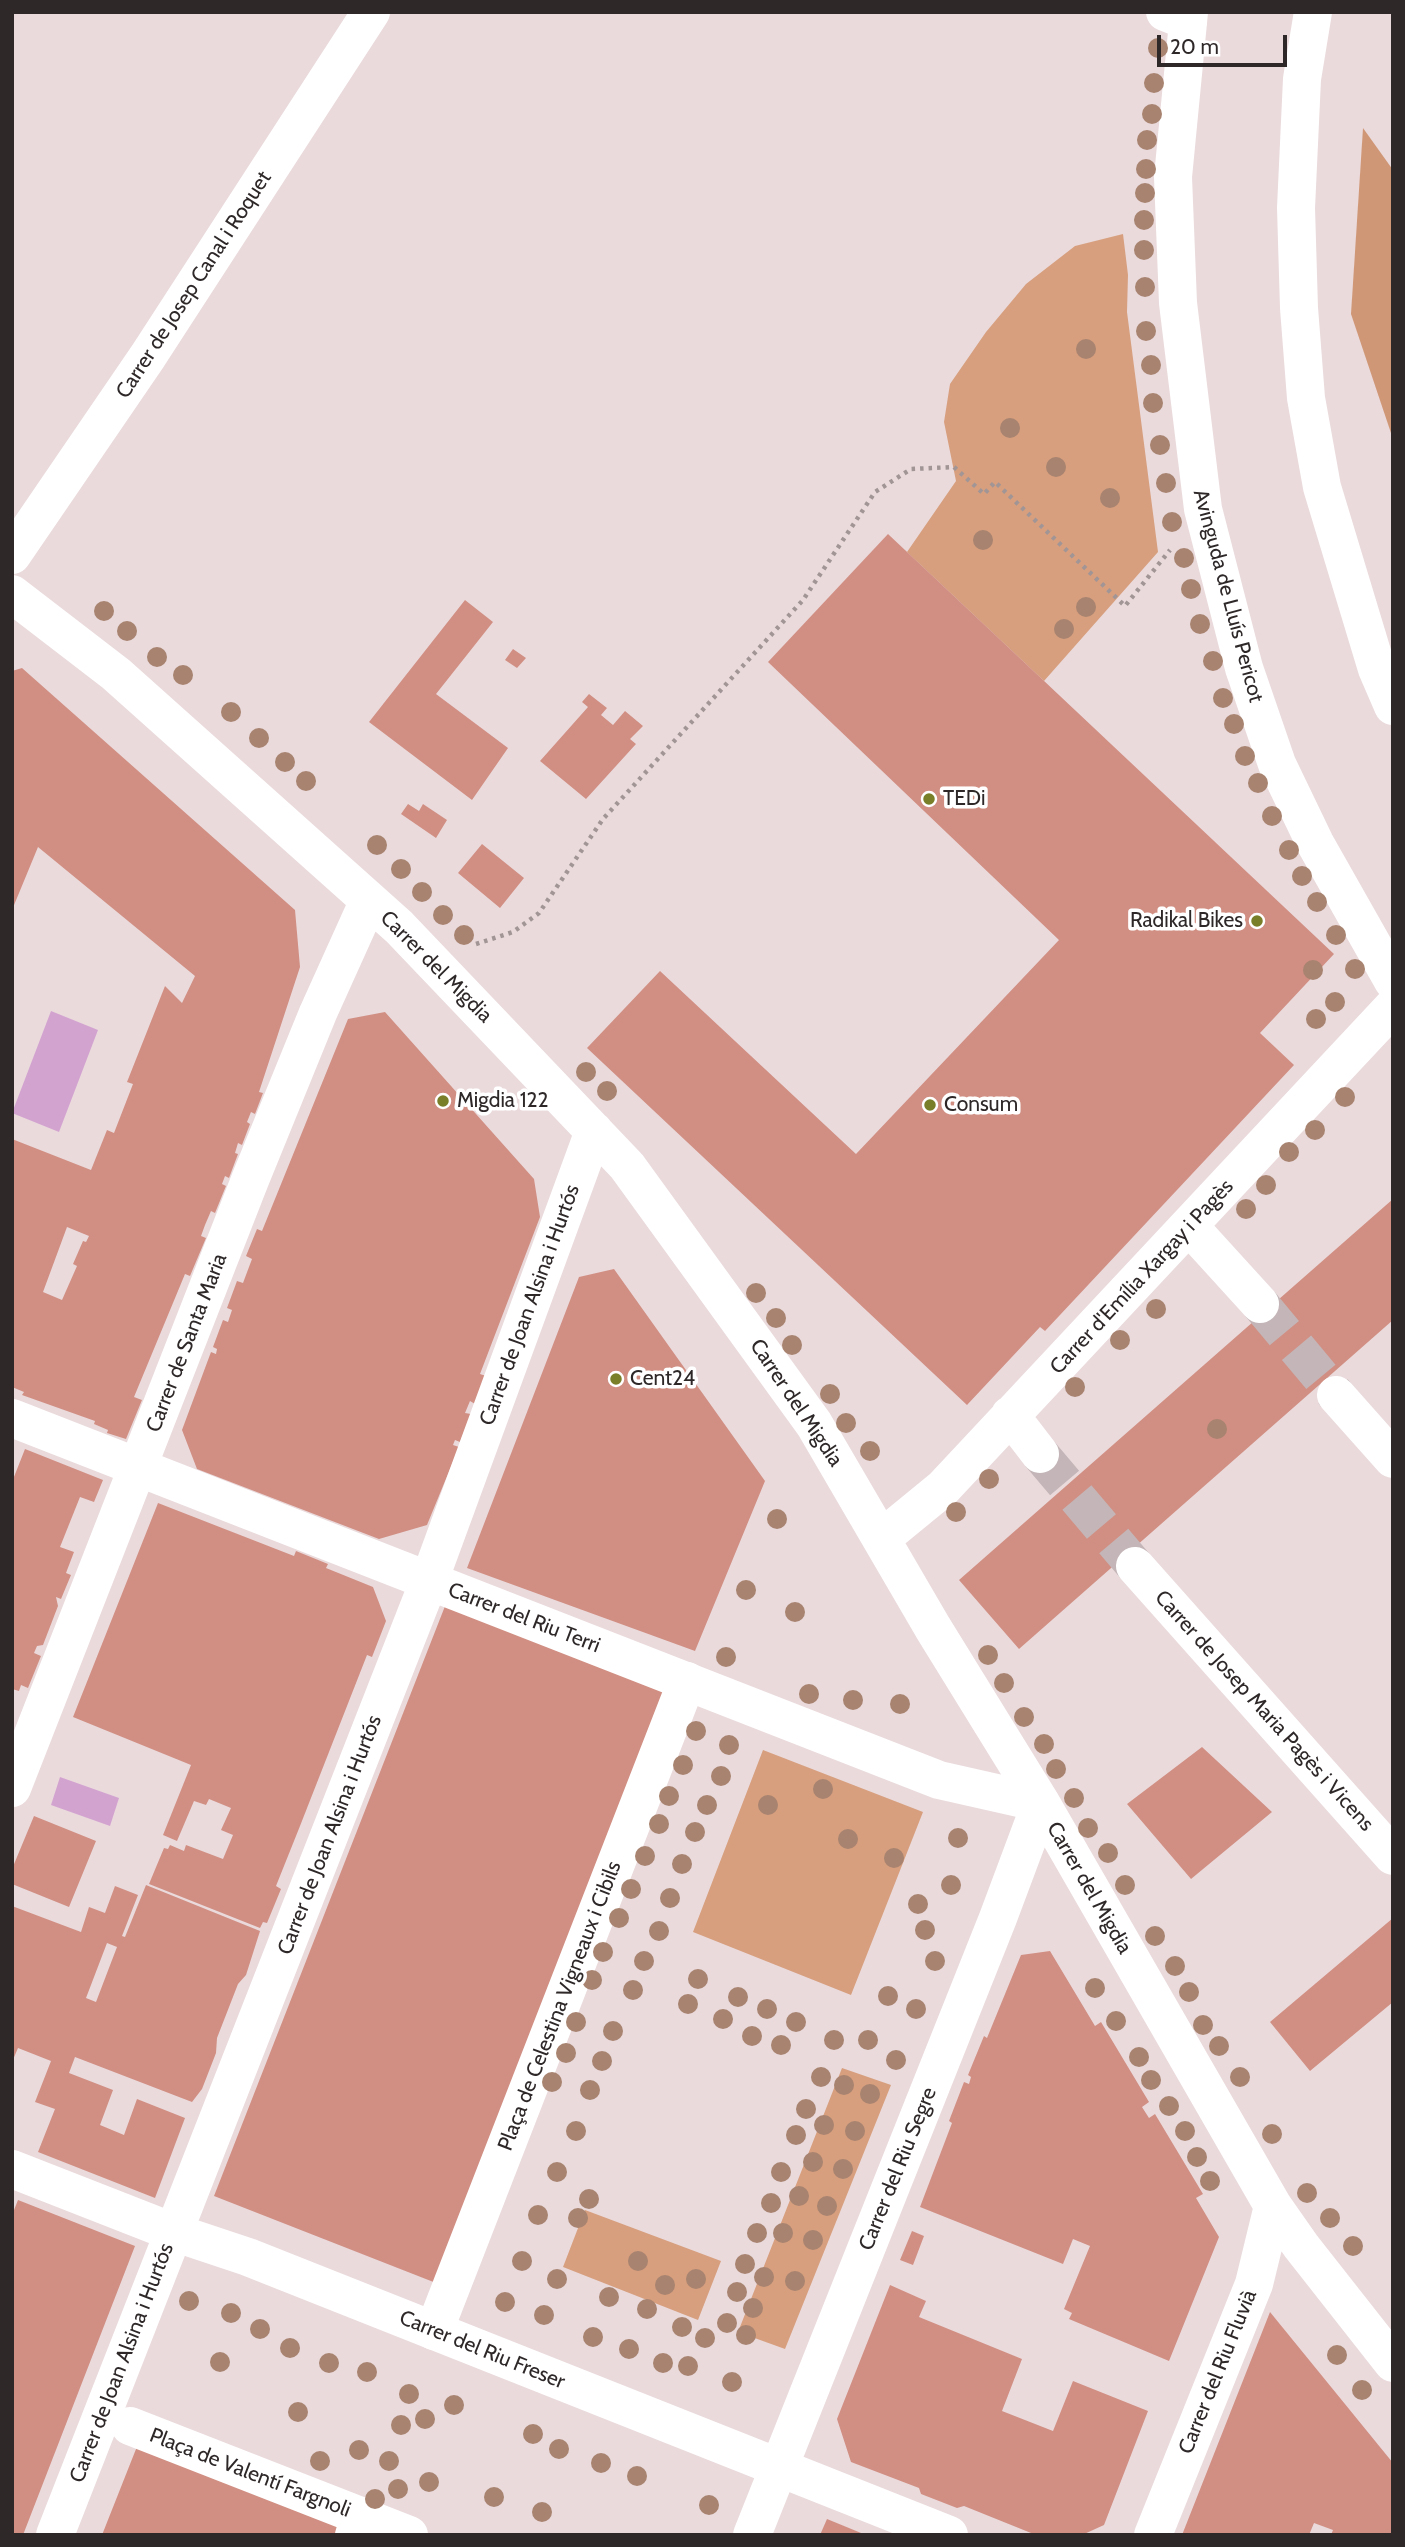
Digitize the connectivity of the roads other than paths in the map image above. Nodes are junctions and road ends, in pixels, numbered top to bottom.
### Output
1 (371, 12) edge
2 (1313, 12) edge
3 (1181, 15) edge
4 (12, 555) edge
5 (12, 594) edge
6 (1393, 706) edge
7 (369, 900) junction
8 (1393, 981) edge
9 (1393, 1007) edge
10 (594, 1131) junction
11 (1189, 1226) junction
12 (1260, 1304) tunnel mouth
13 (1336, 1395) tunnel mouth
14 (1010, 1415) junction
15 (12, 1418) edge
16 (1040, 1454) tunnel mouth
17 (1393, 1459) edge
18 (139, 1468) junction
19 (882, 1538) junction
20 (1135, 1566) tunnel mouth
21 (429, 1581) junction
22 (687, 1681) junction
23 (12, 1788) edge
24 (1041, 1802) junction
25 (1393, 1856) edge
26 (12, 2169) edge
27 (1273, 2206) junction
28 (173, 2232) junction
29 (434, 2330) junction
30 (1393, 2362) edge
31 (130, 2426) dead end
32 (779, 2467) junction
33 (358, 2525) edge
34 (55, 2535) edge
35 (409, 2535) edge
36 (752, 2535) edge
37 (949, 2535) edge
38 (1153, 2535) edge

1 - 4 street, Carrer de Josep Canal i Roquet
2 - 6 street
3 - 8 street, Avinguda de Lluís Pericot
5 - 7 street, Carrer del Migdia
7 - 10 street, Carrer del Migdia
7 - 18 street, Carrer de Santa Maria
9 - 11 street, Carrer d'Emília Xargay i Pagès
10 - 19 street, Carrer del Migdia
10 - 21 street, Carrer de Joan Alsina i Hurtós
11 - 12 street
11 - 14 street, Carrer d'Emília Xargay i Pagès
13 - 17 street
14 - 16 street
14 - 19 street, Carrer d'Emília Xargay i Pagès
15 - 18 street, Carrer del Riu Terri
18 - 21 street, Carrer del Riu Terri
18 - 23 street, Carrer de Santa Maria
19 - 24 street, Carrer del Migdia
20 - 25 street, Carrer de Josep Maria Pagès i Vicens
21 - 22 street, Carrer del Riu Terri
21 - 28 street, Carrer de Joan Alsina i Hurtós
22 - 24 street, Carrer del Riu Terri
22 - 29 street, Plaça de Celestina Vigneaux i Cibils
24 - 27 street, Carrer del Migdia
24 - 32 street, Carrer del Riu Segre
26 - 28 street, Carrer del Riu Freser
27 - 30 street, Carrer del Migdia
27 - 38 street, Carrer del Riu Fluvià
28 - 29 street, Carrer del Riu Freser
28 - 34 street, Carrer de Joan Alsina i Hurtós
29 - 32 street, Carrer del Riu Freser
31 - 33 street, Plaça de Valentí Fargnoli
32 - 36 street, Carrer del Riu Segre
32 - 37 street, Carrer del Riu Freser
33 - 35 street, Plaça de Valentí Fargnoli

